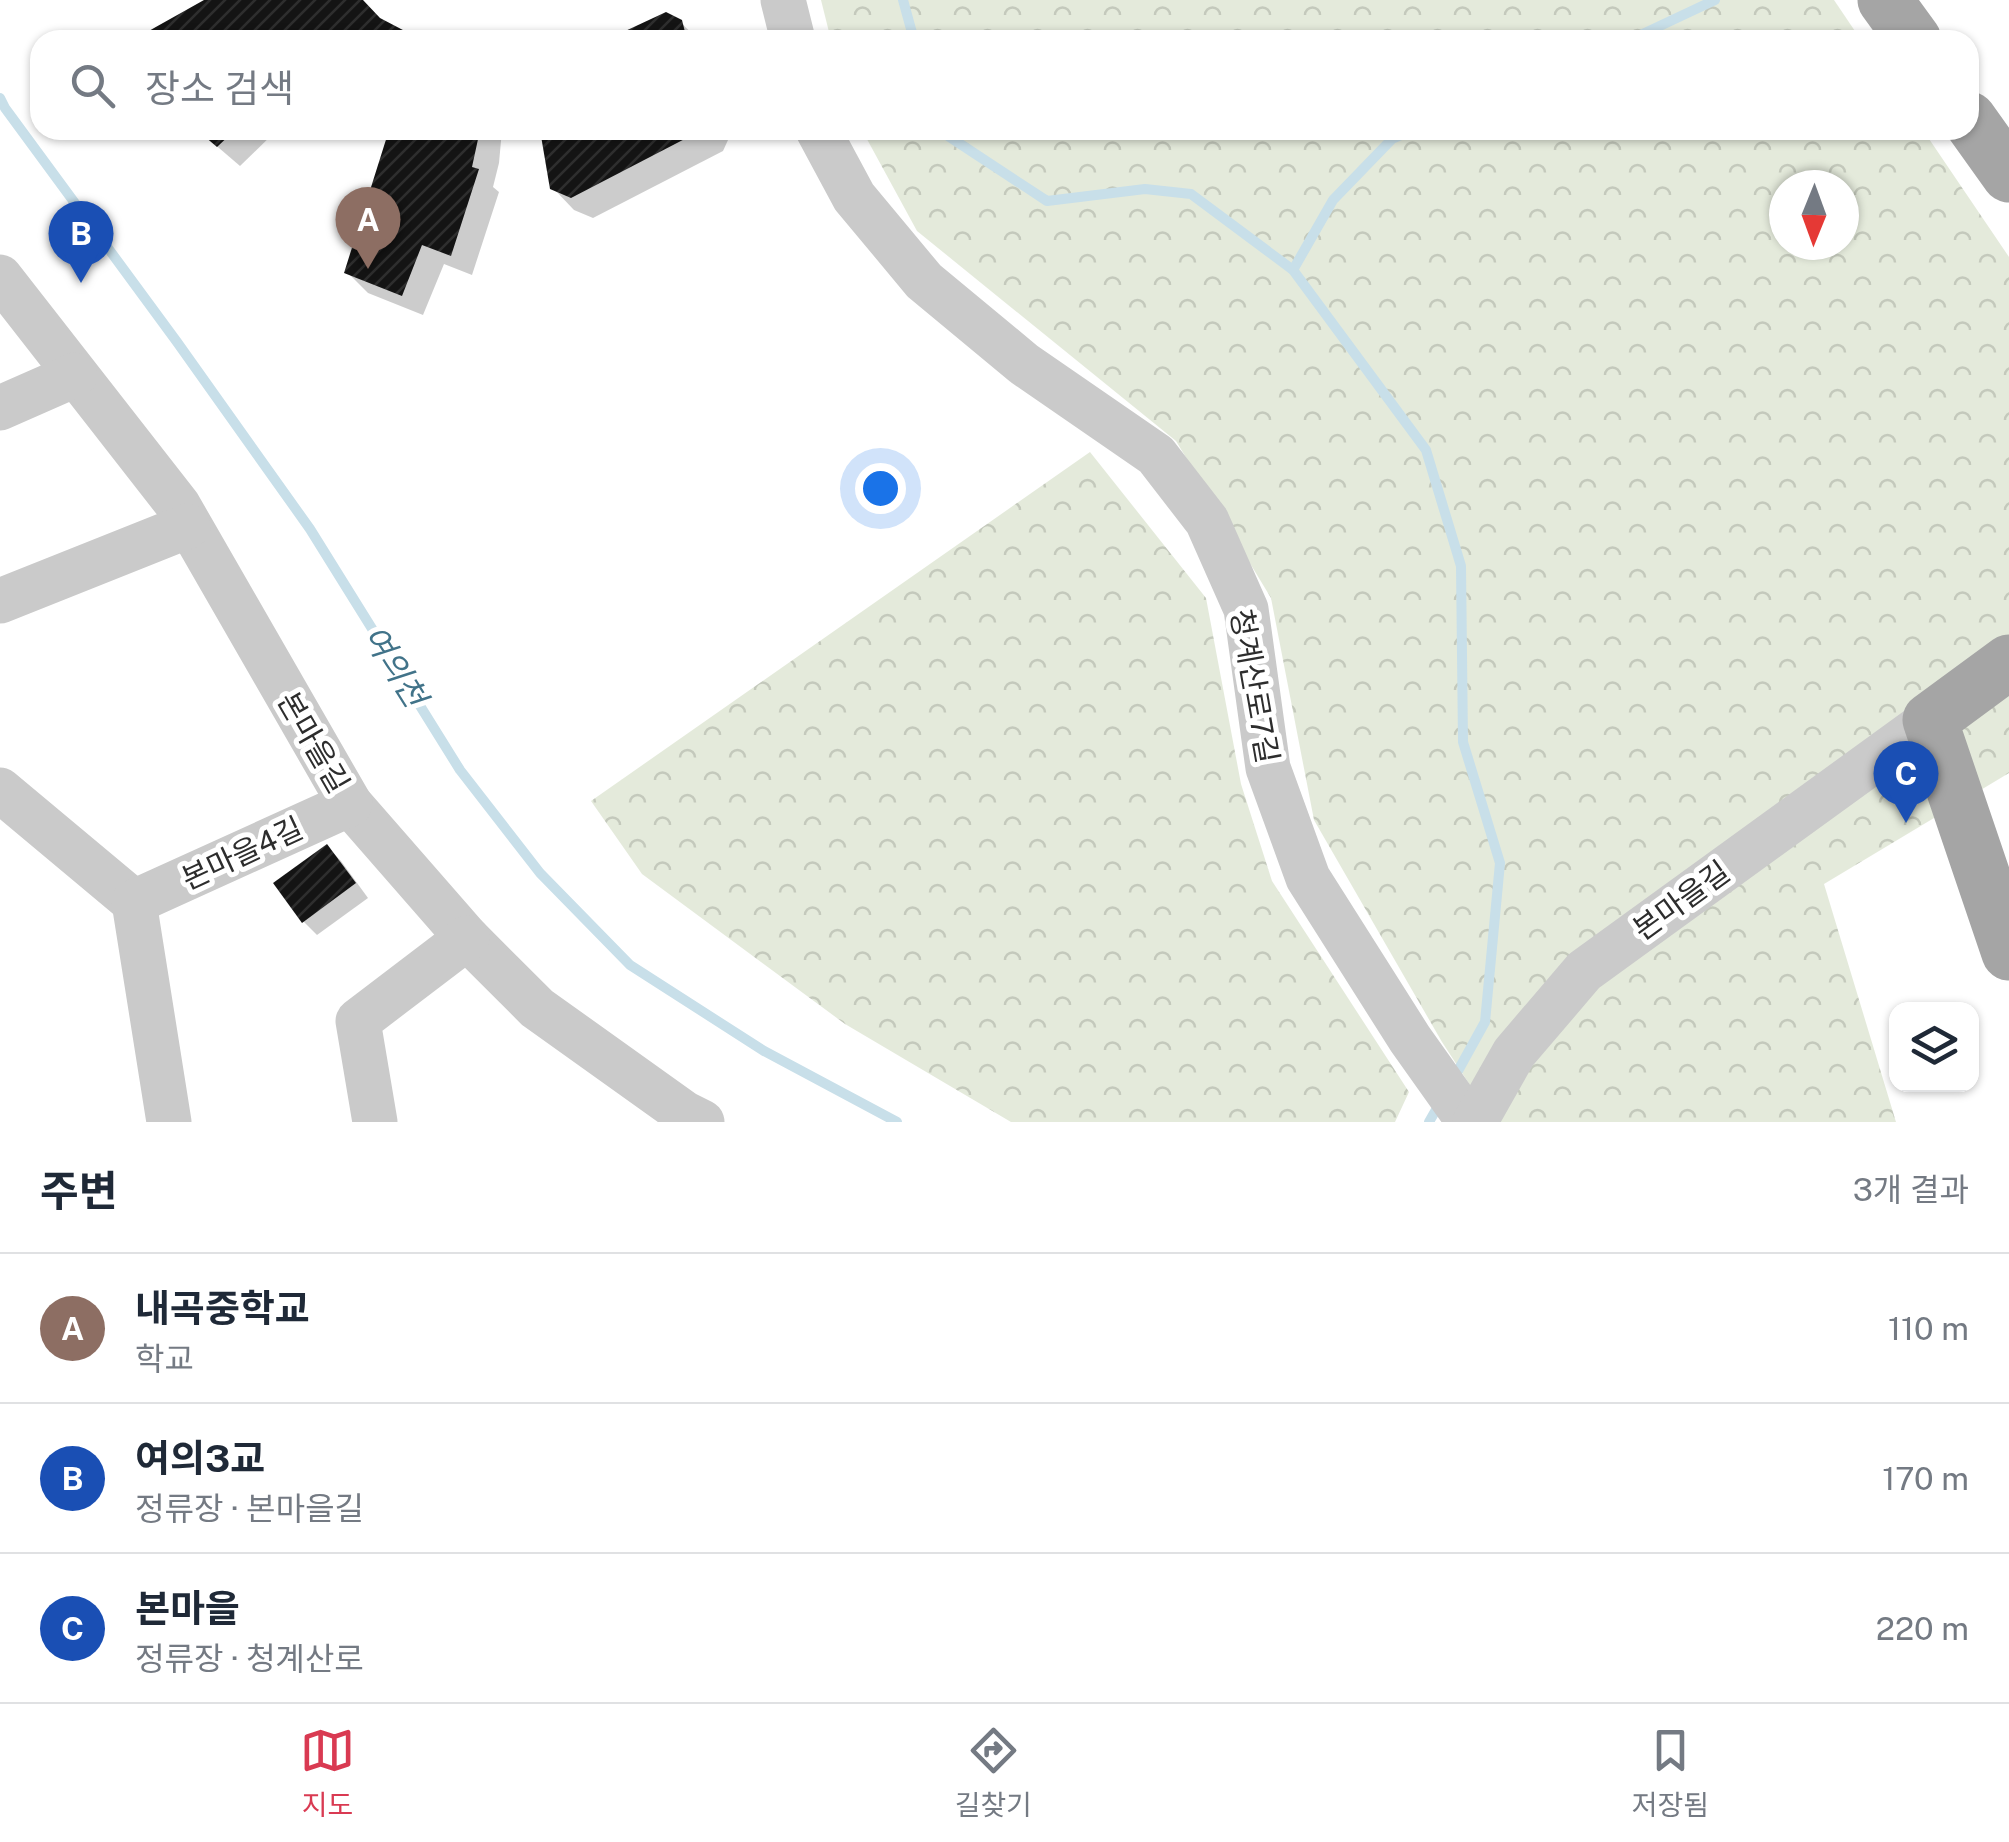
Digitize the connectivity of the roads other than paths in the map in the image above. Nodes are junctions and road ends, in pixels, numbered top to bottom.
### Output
1 (783, 0) edge
2 (1886, 0) edge
3 (790, 30) edge
4 (1907, 30) edge
5 (1979, 133) edge
6 (823, 140) edge
7 (2009, 176) edge
8 (0, 277) edge
9 (76, 376) junction
10 (0, 408) edge
11 (188, 526) junction
12 (0, 601) edge
13 (2009, 662) edge
14 (1930, 720) junction
15 (0, 790) edge
16 (350, 804) junction
17 (138, 923) junction
18 (467, 938) junction
19 (2009, 953) edge
20 (1468, 1118) edge
21 (169, 1122) edge
22 (375, 1122) edge
23 (702, 1122) edge

1 - 3 street
2 - 4 main road
5 - 7 main road
6 - 20 street, 청계산로7길
8 - 9 street, 본마을길
9 - 10 street
9 - 11 street, 본마을길
11 - 12 street
11 - 16 street, 본마을길
13 - 14 main road
14 - 19 main road
14 - 20 street, 본마을길
15 - 17 street
16 - 17 street, 본마을4길
16 - 18 street, 본마을길
17 - 21 street
18 - 22 street
18 - 23 street, 본마을길

